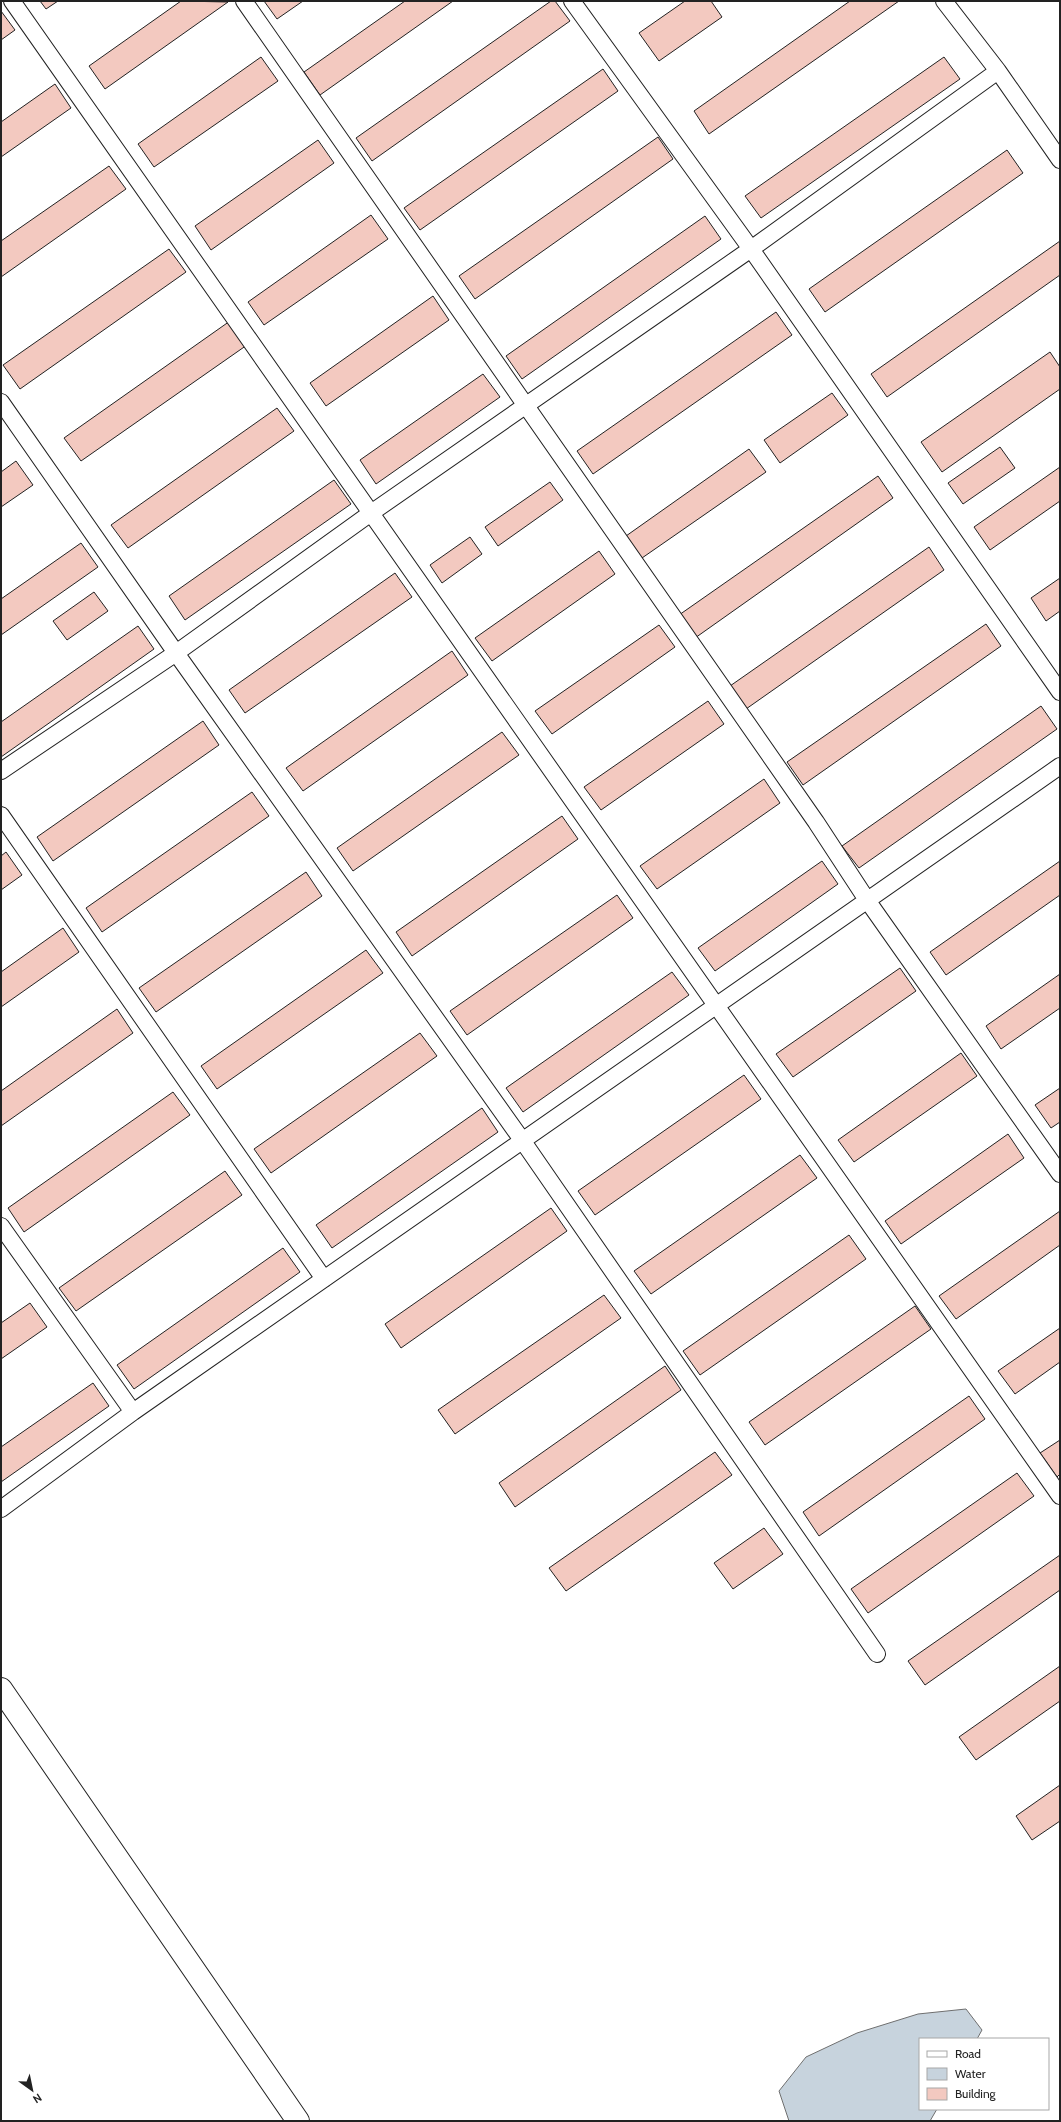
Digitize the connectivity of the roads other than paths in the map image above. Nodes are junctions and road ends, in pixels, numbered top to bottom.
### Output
1 (12, 1) edge
2 (244, 1) edge
3 (572, 1) edge
4 (944, 1) edge
5 (998, 71) junction
6 (1060, 160) edge
7 (751, 249) junction
8 (1, 402) edge
9 (526, 406) junction
10 (371, 513) junction
11 (176, 653) junction
12 (1060, 692) edge
13 (1060, 766) edge
14 (1, 770) edge
15 (1, 815) edge
16 (867, 900) junction
17 (716, 1006) junction
18 (522, 1140) junction
19 (1060, 1174) edge
20 (1, 1226) edge
21 (324, 1279) junction
22 (133, 1412) junction
23 (1060, 1496) edge
24 (1, 1509) edge
25 (877, 1654) dead end
26 (1, 1689) edge
27 (298, 2121) edge

1 - 10 lane
2 - 9 lane
3 - 7 lane
4 - 5 lane
5 - 6 lane
5 - 7 lane
7 - 9 lane
7 - 12 lane
8 - 11 lane
9 - 10 lane
9 - 16 lane
10 - 11 lane
10 - 17 lane
11 - 14 lane
11 - 18 lane
13 - 16 lane
15 - 21 lane
16 - 17 lane
16 - 19 lane
17 - 18 lane
17 - 23 lane
18 - 21 lane
18 - 25 lane
20 - 22 lane
21 - 22 lane
22 - 24 lane
26 - 27 street

